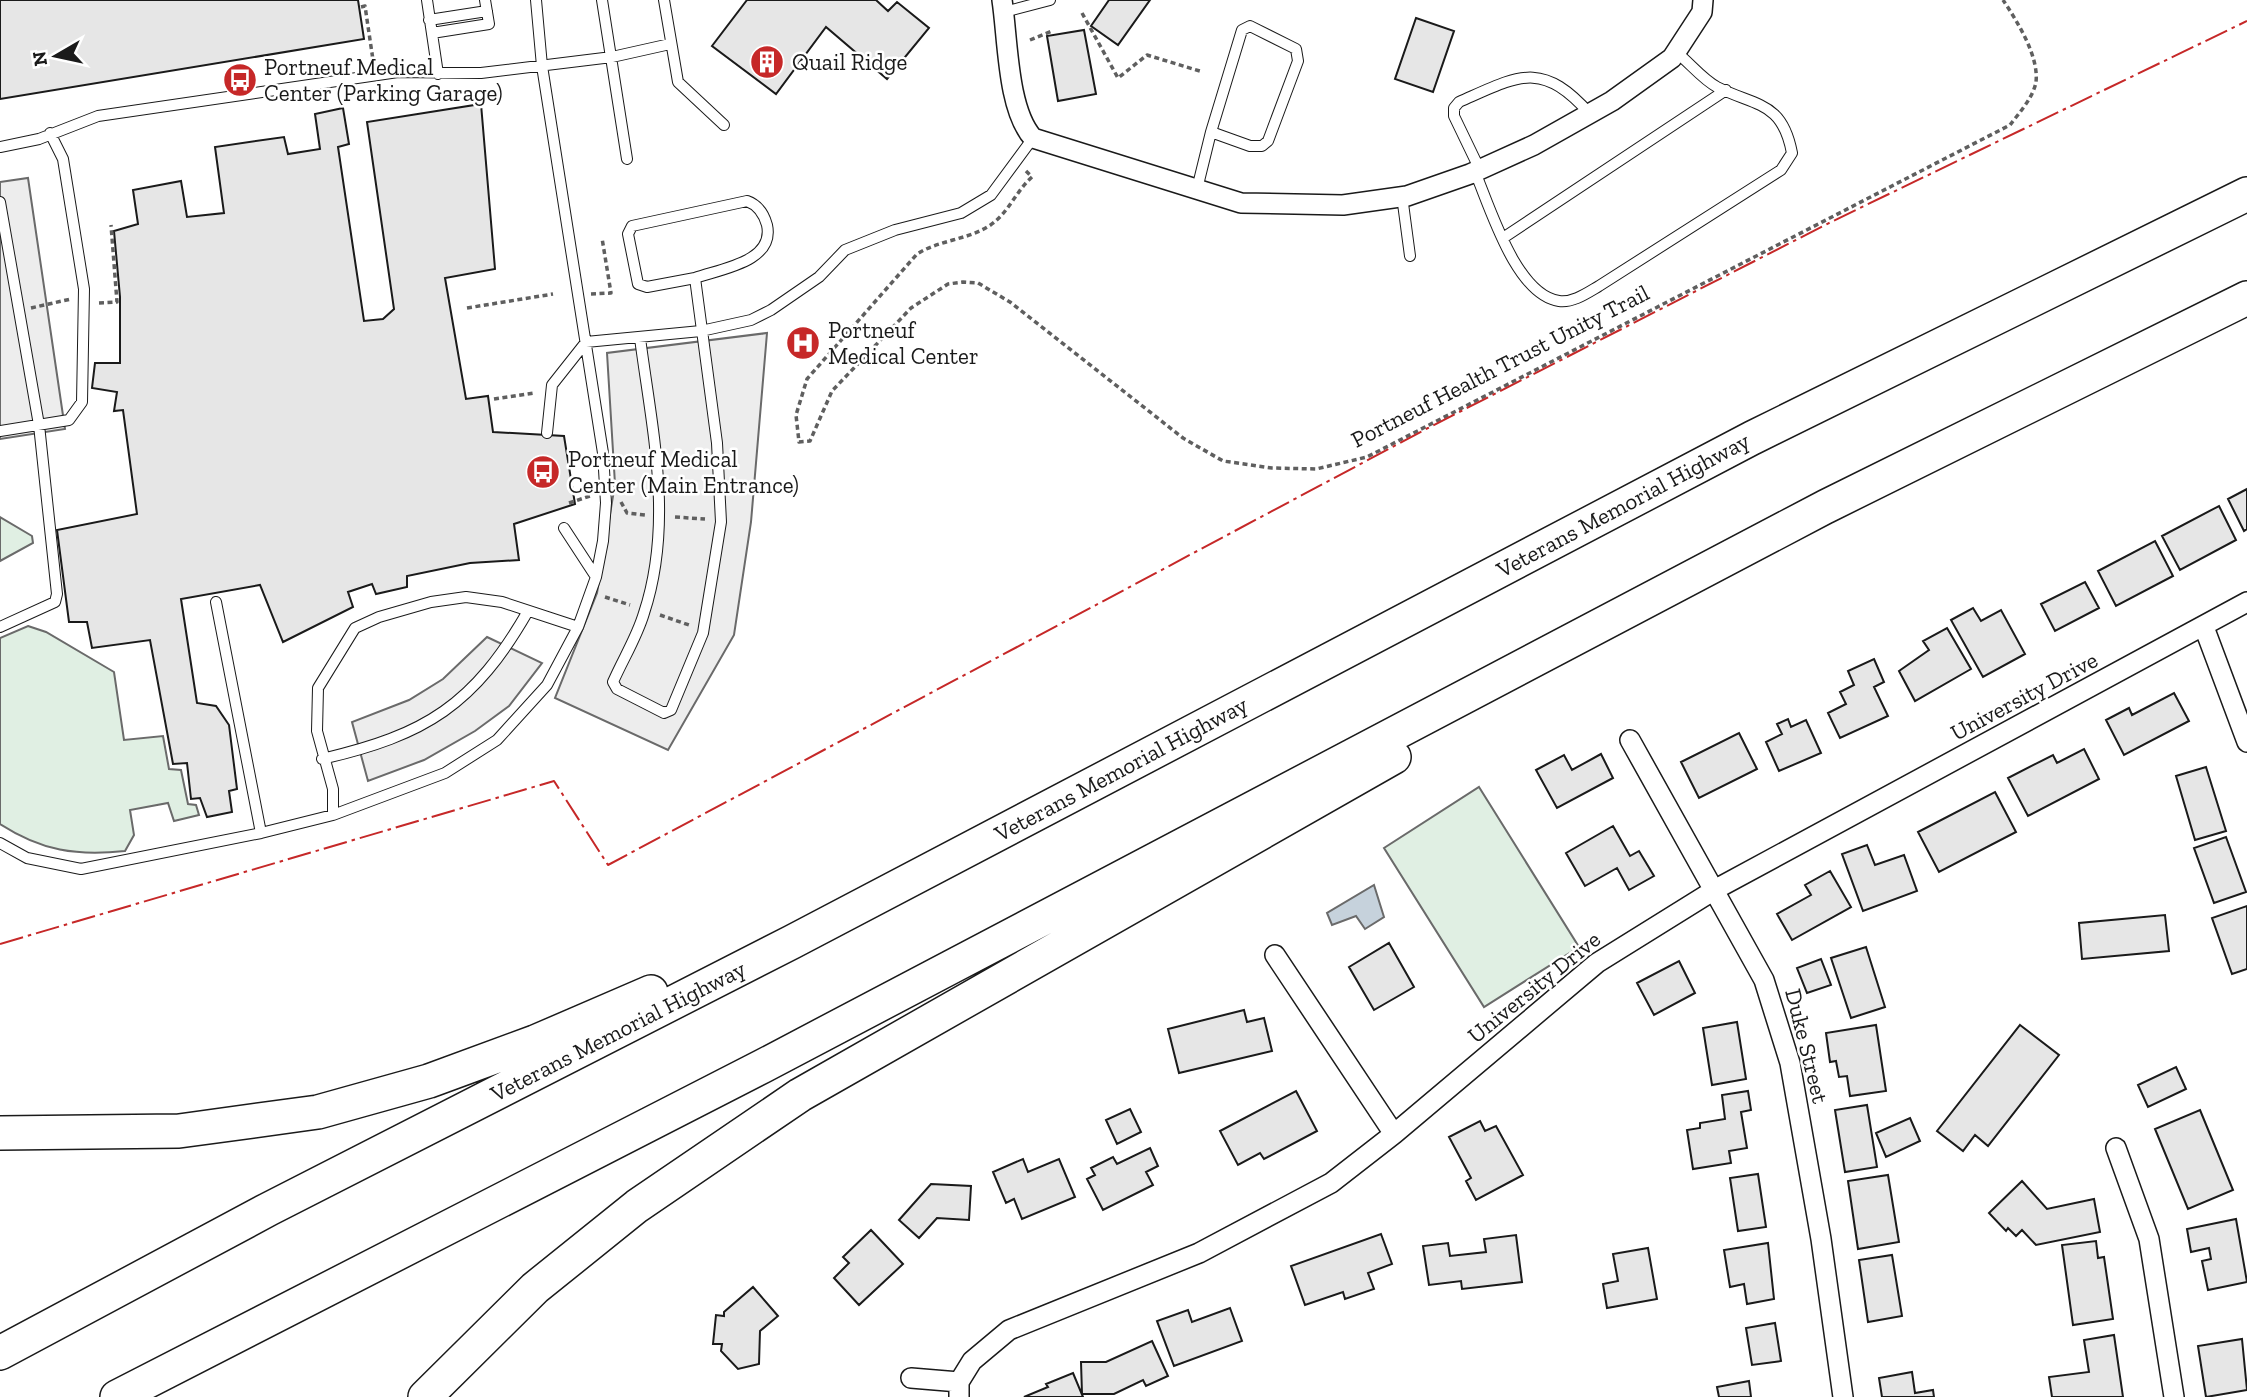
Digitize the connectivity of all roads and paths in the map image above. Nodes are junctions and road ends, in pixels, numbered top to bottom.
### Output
1 (426, 0) edge
2 (485, 0) edge
3 (536, 0) edge
4 (602, 0) edge
5 (664, 0) edge
6 (1050, 0) edge
7 (1703, 0) edge
8 (2003, 0) edge
9 (1003, 6) edge
10 (361, 7) dead end
11 (487, 11) junction
12 (1082, 13) dead end
13 (429, 20) junction
14 (1052, 32) dead end
15 (432, 33) junction
16 (1030, 40) dead end
17 (670, 44) junction
18 (1676, 52) junction
19 (612, 57) junction
20 (374, 66) dead end
21 (542, 66) junction
22 (1203, 72) dead end
23 (438, 74) junction
24 (1726, 90) junction
25 (1590, 114) junction
26 (724, 125) dead end
27 (1211, 132) junction
28 (50, 133) junction
29 (1033, 138) junction
30 (0, 146) edge
31 (627, 159) dead end
32 (1478, 171) junction
33 (1026, 172) dead end
34 (1197, 189) junction
35 (2247, 194) edge
36 (1402, 196) junction
37 (0, 202) edge
38 (111, 225) dead end
39 (601, 238) dead end
40 (1503, 238) junction
41 (1410, 256) dead end
42 (695, 278) junction
43 (553, 294) dead end
44 (589, 294) dead end
45 (2247, 298) edge
46 (73, 299) dead end
47 (94, 303) dead end
48 (31, 308) dead end
49 (467, 308) dead end
50 (701, 331) junction
51 (640, 338) junction
52 (586, 342) junction
53 (534, 393) dead end
54 (494, 399) dead end
55 (39, 425) junction
56 (0, 431) edge
57 (547, 433) dead end
58 (592, 496) dead end
59 (619, 497) dead end
60 (569, 503) dead end
61 (651, 515) dead end
62 (670, 517) dead end
63 (711, 520) dead end
64 (564, 528) dead end
65 (596, 577) junction
66 (605, 597) dead end
67 (216, 602) dead end
68 (2247, 602) edge
69 (636, 607) dead end
70 (527, 611) junction
71 (654, 613) dead end
72 (0, 627) edge
73 (578, 627) junction
74 (694, 627) dead end
75 (2204, 627) junction
76 (1487, 682) junction
77 (1630, 740) dead end
78 (2247, 741) edge
79 (322, 759) junction
80 (333, 815) junction
81 (261, 833) junction
82 (0, 843) edge
83 (1716, 889) junction
84 (792, 942) junction
85 (1275, 955) dead end
86 (0, 1133) edge
87 (1394, 1134) junction
88 (2116, 1148) dead end
89 (0, 1353) edge
90 (911, 1378) dead end
91 (959, 1390) edge
92 (117, 1397) edge
93 (425, 1397) edge
94 (1843, 1397) edge
95 (2174, 1397) edge

1 - 13 lane
2 - 11 lane
3 - 21 lane
4 - 19 lane
5 - 17 lane
6 - 9 lane
7 - 18 street
8 - 33 path, Portneuf Health Trust Unity Trail
9 - 29 street
10 - 20 path
11 - 13 lane
11 - 15 lane
12 - 22 path
13 - 15 lane
14 - 16 path
15 - 23 lane
17 - 19 lane
17 - 26 lane
18 - 24 lane
18 - 25 street
19 - 21 lane
19 - 31 lane
21 - 23 lane
21 - 52 lane
23 - 28 lane
24 - 40 lane
24 - 40 lane
25 - 32 street
25 - 32 lane
27 - 27 lane
27 - 34 lane
28 - 30 lane
28 - 55 lane
29 - 34 street
29 - 50 lane
32 - 36 street
32 - 40 lane
34 - 36 street
35 - 84 highway, Veterans Memorial Highway
36 - 41 lane
37 - 55 lane
38 - 47 path
39 - 44 path
42 - 42 lane
42 - 50 lane
43 - 49 path
45 - 76 highway
46 - 48 path
50 - 51 lane
50 - 51 lane
51 - 52 lane
52 - 57 lane
52 - 65 lane
53 - 54 path
55 - 56 lane
55 - 72 lane
58 - 60 path
59 - 61 path
62 - 63 path
64 - 65 lane
65 - 73 lane
66 - 69 path
67 - 81 lane
68 - 75 street, University Drive
70 - 73 lane
70 - 79 lane
70 - 79 lane
71 - 74 path
73 - 80 lane
75 - 78 street
75 - 83 street, University Drive
76 - 92 highway
76 - 93 highway
77 - 83 street, Duke Street
79 - 80 lane
80 - 81 lane
81 - 82 lane
83 - 87 street, University Drive
83 - 94 street, Duke Street
84 - 86 highway
84 - 89 highway, Veterans Memorial Highway
85 - 87 street
87 - 91 street, University Drive
88 - 95 street
90 - 91 street

